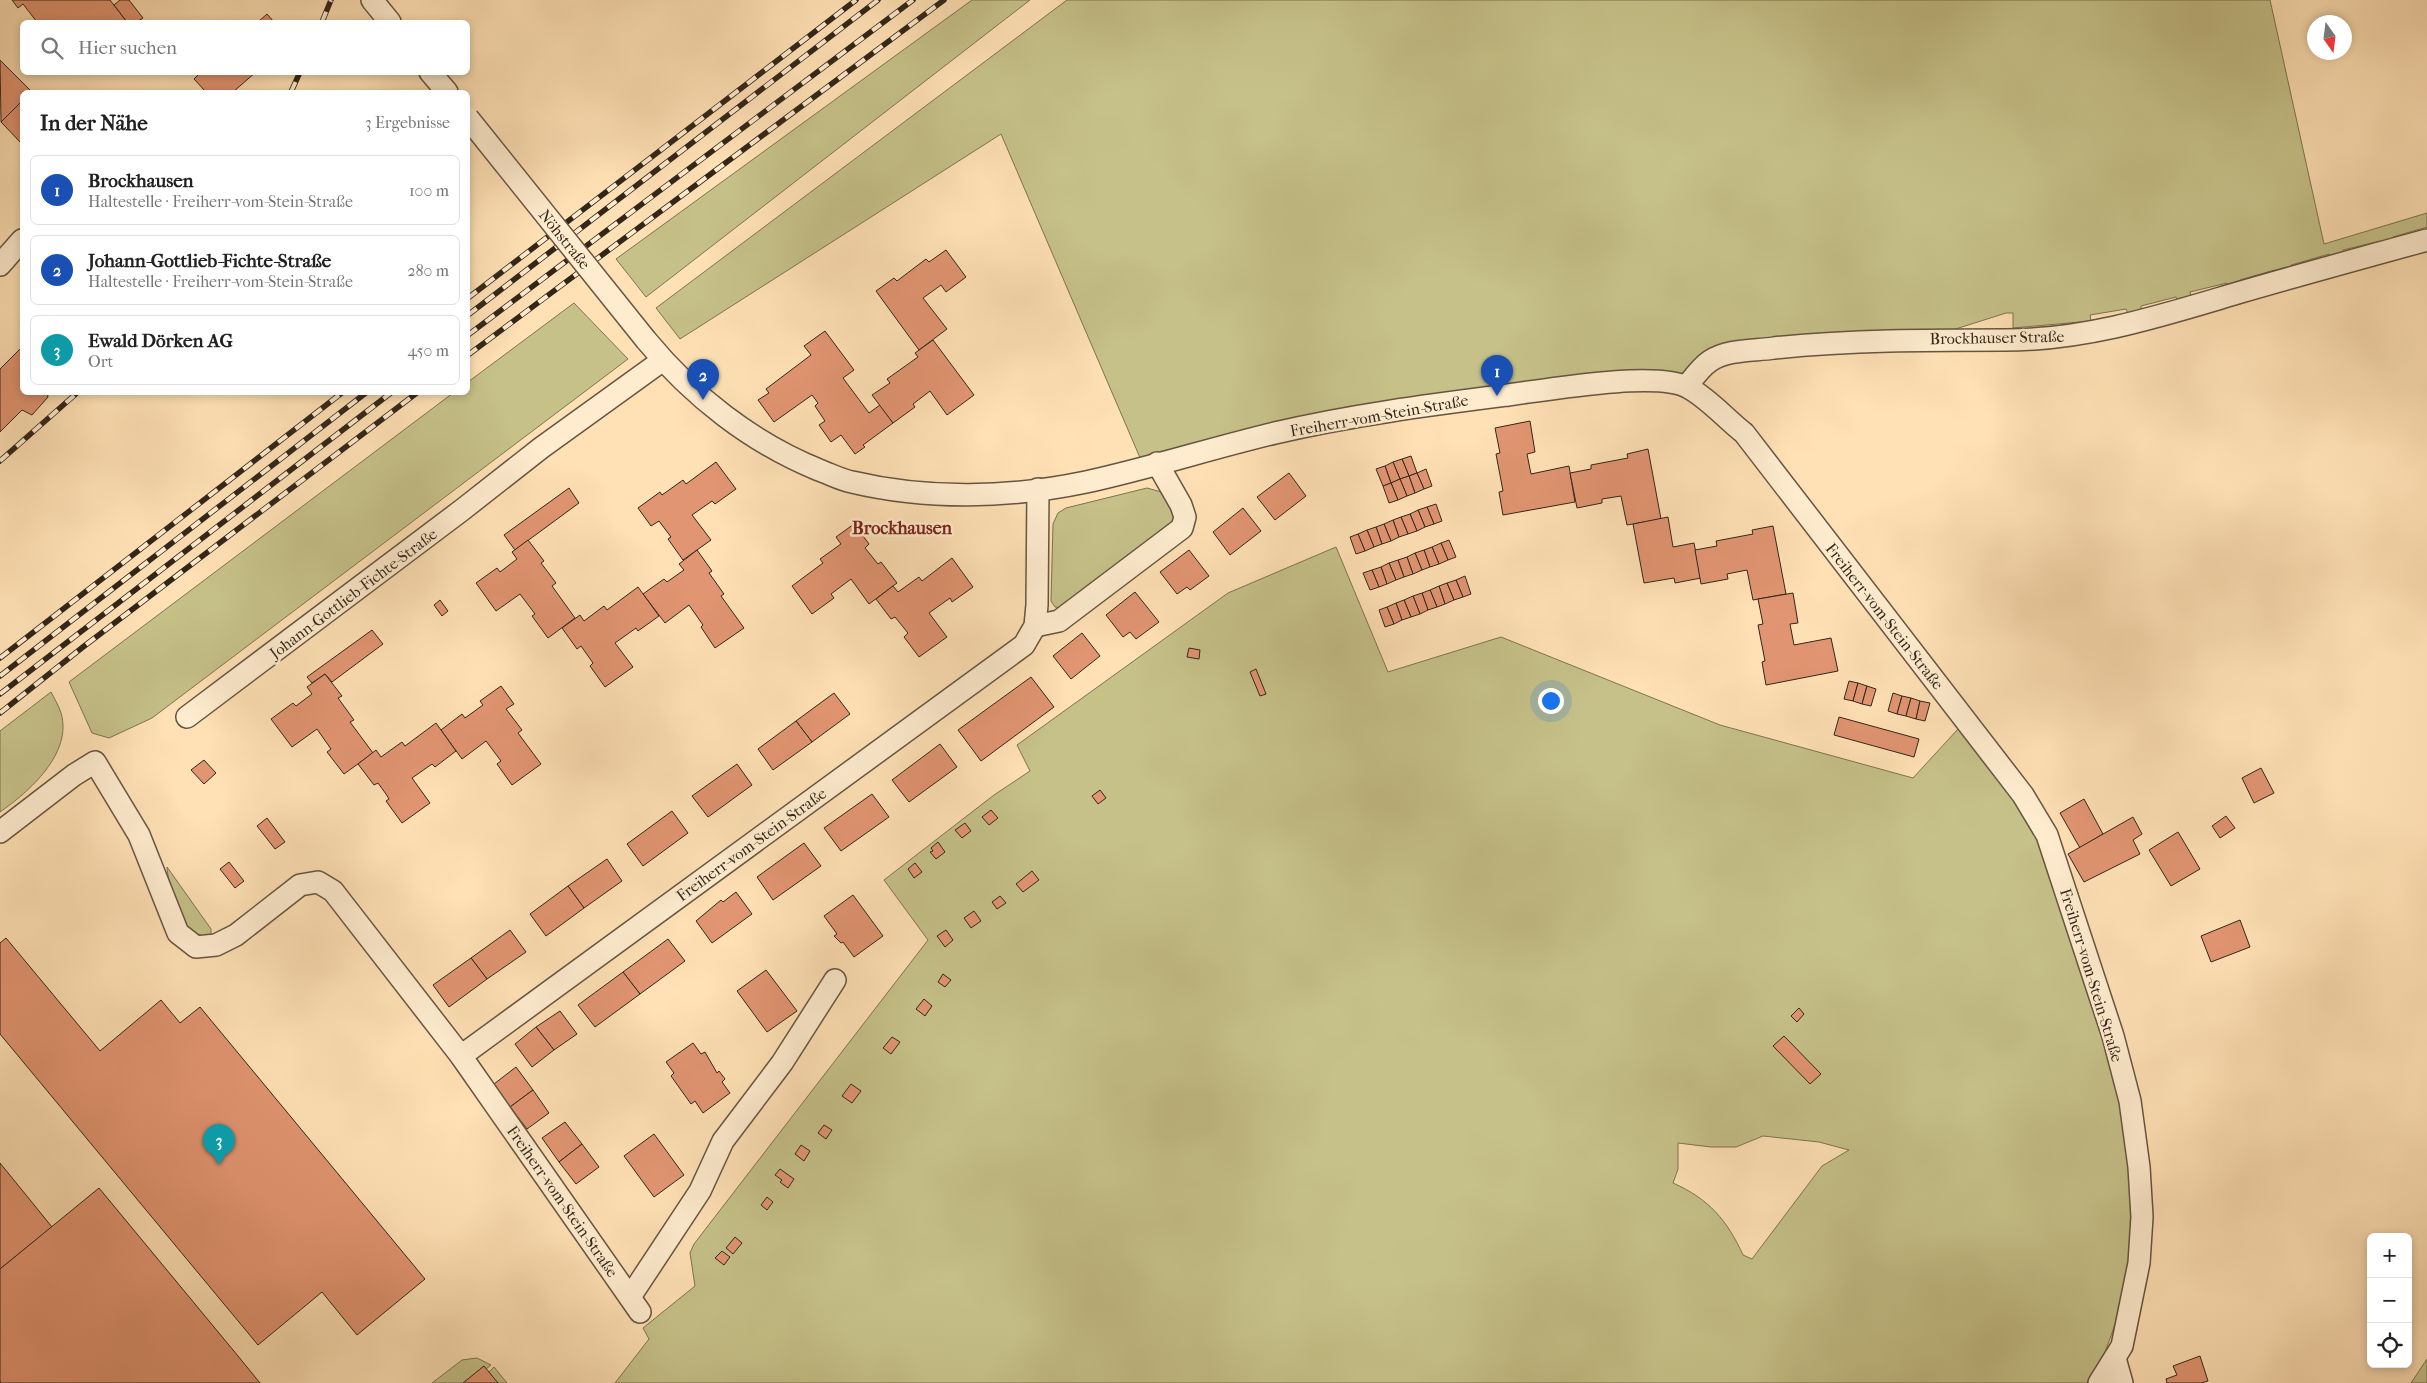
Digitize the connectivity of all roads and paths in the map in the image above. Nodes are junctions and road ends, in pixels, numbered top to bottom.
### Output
1 (372, 0) edge
2 (388, 20) edge
3 (432, 75) edge
4 (444, 90) edge
5 (470, 120) edge
6 (2427, 240) edge
7 (20, 242) edge
8 (0, 265) edge
9 (663, 360) junction
10 (1687, 386) junction
11 (1157, 463) junction
12 (1038, 488) junction
13 (1034, 626) junction
14 (187, 717) dead end
15 (0, 832) edge
16 (836, 980) dead end
17 (461, 1056) junction
18 (2115, 1358) junction
19 (2099, 1383) edge
20 (2122, 1383) edge

1 - 2 street
3 - 4 street
5 - 9 street, Nöhstraße, bridge
6 - 10 street, Brockhauser Straße
7 - 8 street
9 - 12 street, Freiherr-vom-Stein-Straße
9 - 14 street, Johann-Gottlieb-Fichte-Straße
10 - 11 street, Freiherr-vom-Stein-Straße
10 - 18 street, Freiherr-vom-Stein-Straße
11 - 12 street, Freiherr-vom-Stein-Straße
11 - 13 street
12 - 13 street, Freiherr-vom-Stein-Straße
13 - 17 street, Freiherr-vom-Stein-Straße
15 - 17 street, Freiherr-vom-Stein-Straße
16 - 17 street, Freiherr-vom-Stein-Straße
18 - 19 street, Freiherr-vom-Stein-Straße
18 - 20 street

